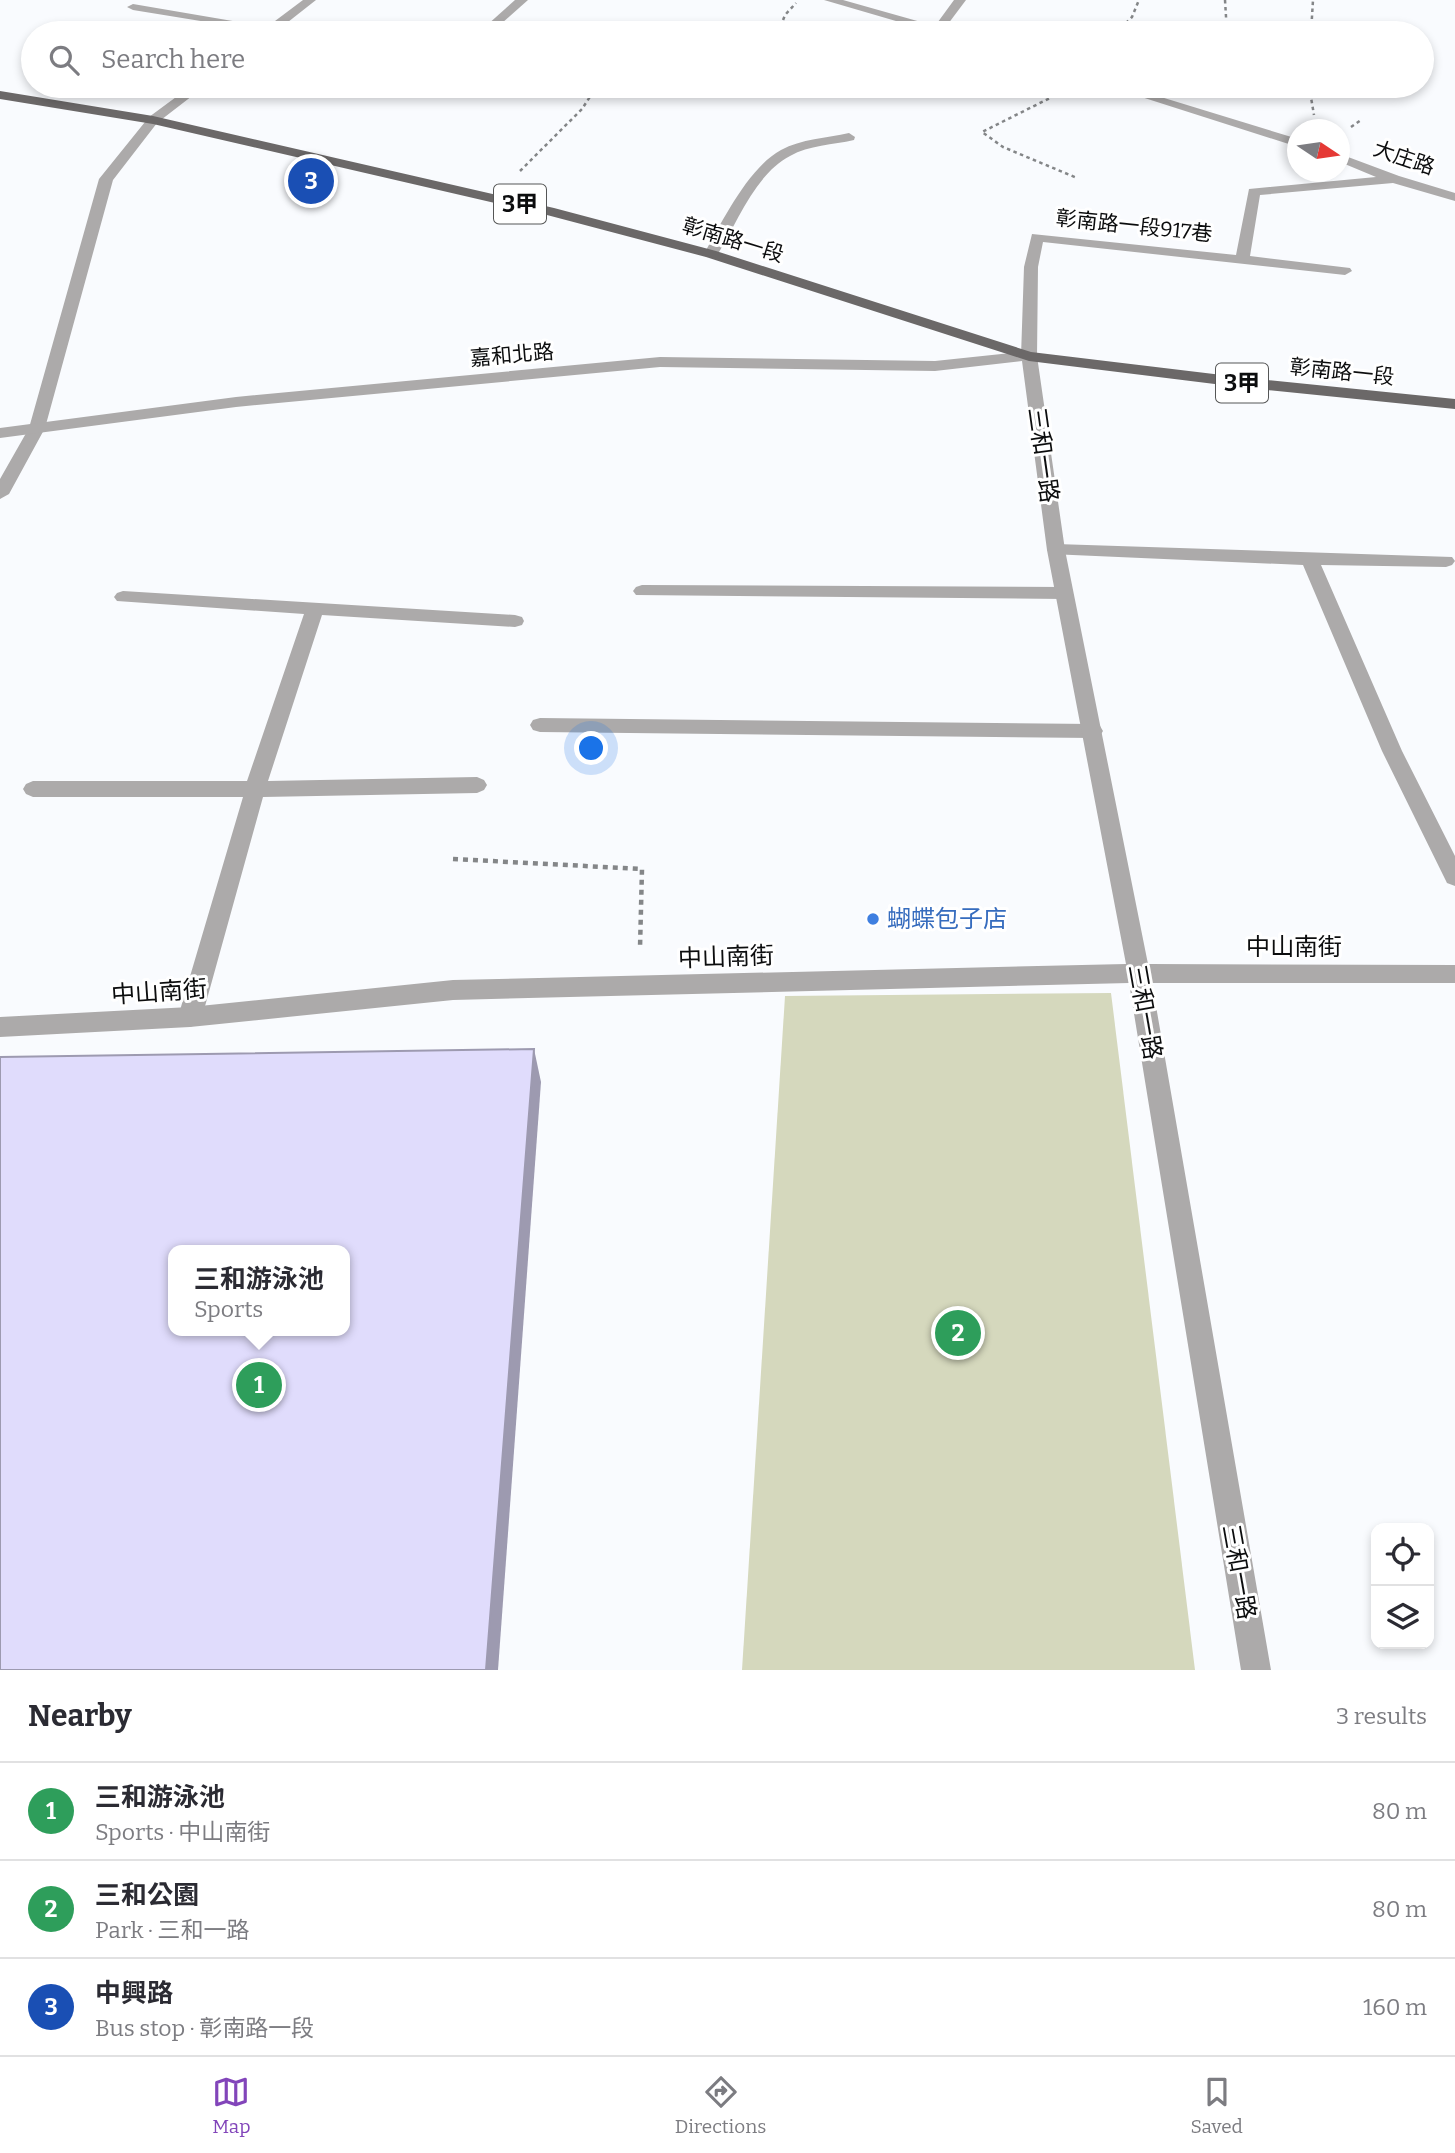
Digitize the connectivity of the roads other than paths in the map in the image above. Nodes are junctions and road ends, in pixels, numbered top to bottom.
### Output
1 (310, 0) edge
2 (522, 0) edge
3 (830, 0) edge
4 (960, 0) edge
5 (850, 2) edge
6 (133, 7) dead end
7 (209, 21) edge
8 (282, 21) edge
9 (498, 21) edge
10 (909, 21) edge
11 (949, 21) edge
12 (0, 95) edge
13 (183, 98) edge
14 (1152, 98) edge
15 (153, 120) junction
16 (849, 137) dead end
17 (1287, 140) edge
18 (1350, 162) edge
19 (1394, 179) junction
20 (1455, 197) edge
21 (711, 254) junction
22 (1242, 258) junction
23 (1345, 271) dead end
24 (1029, 356) junction
25 (1455, 404) edge
26 (37, 428) junction
27 (0, 433) edge
28 (0, 494) edge
29 (1056, 550) junction
30 (1309, 559) junction
31 (1446, 561) dead end
32 (642, 591) dead end
33 (1064, 593) junction
34 (123, 597) dead end
35 (315, 609) junction
36 (515, 621) dead end
37 (540, 725) dead end
38 (1093, 731) junction
39 (477, 786) dead end
40 (33, 789) dead end
41 (255, 789) junction
42 (1455, 877) edge
43 (1139, 973) junction
44 (1455, 974) edge
45 (190, 1017) junction
46 (0, 1027) edge
47 (1256, 1670) edge

1 - 8 street
2 - 9 street
3 - 5 street
4 - 11 street
5 - 10 street
6 - 7 street
12 - 15 main road, 彰南路一段 / 3甲
13 - 15 street
14 - 17 street
15 - 21 main road, 彰南路一段 / 3甲
15 - 26 street
16 - 21 street
18 - 19 street, 大庄路
19 - 20 street, 大庄路
19 - 22 street
21 - 24 main road, 彰南路一段 / 3甲
22 - 23 street, 彰南路一段917巷
22 - 24 street, 彰南路一段917巷
24 - 25 main road, 彰南路一段 / 3甲
24 - 26 street, 嘉和北路
24 - 29 street, 三和一路
26 - 27 street, 嘉和北路
26 - 28 street
29 - 30 street
29 - 33 street, 三和一路
30 - 31 street
30 - 42 street
32 - 33 street
33 - 38 street, 三和一路
34 - 35 street
35 - 36 street
35 - 41 street
37 - 38 street
38 - 43 street, 三和一路
39 - 41 street
40 - 41 street
41 - 45 street
43 - 44 street, 中山南街
43 - 45 street, 中山南街
43 - 47 street, 三和一路
45 - 46 street, 中山南街

